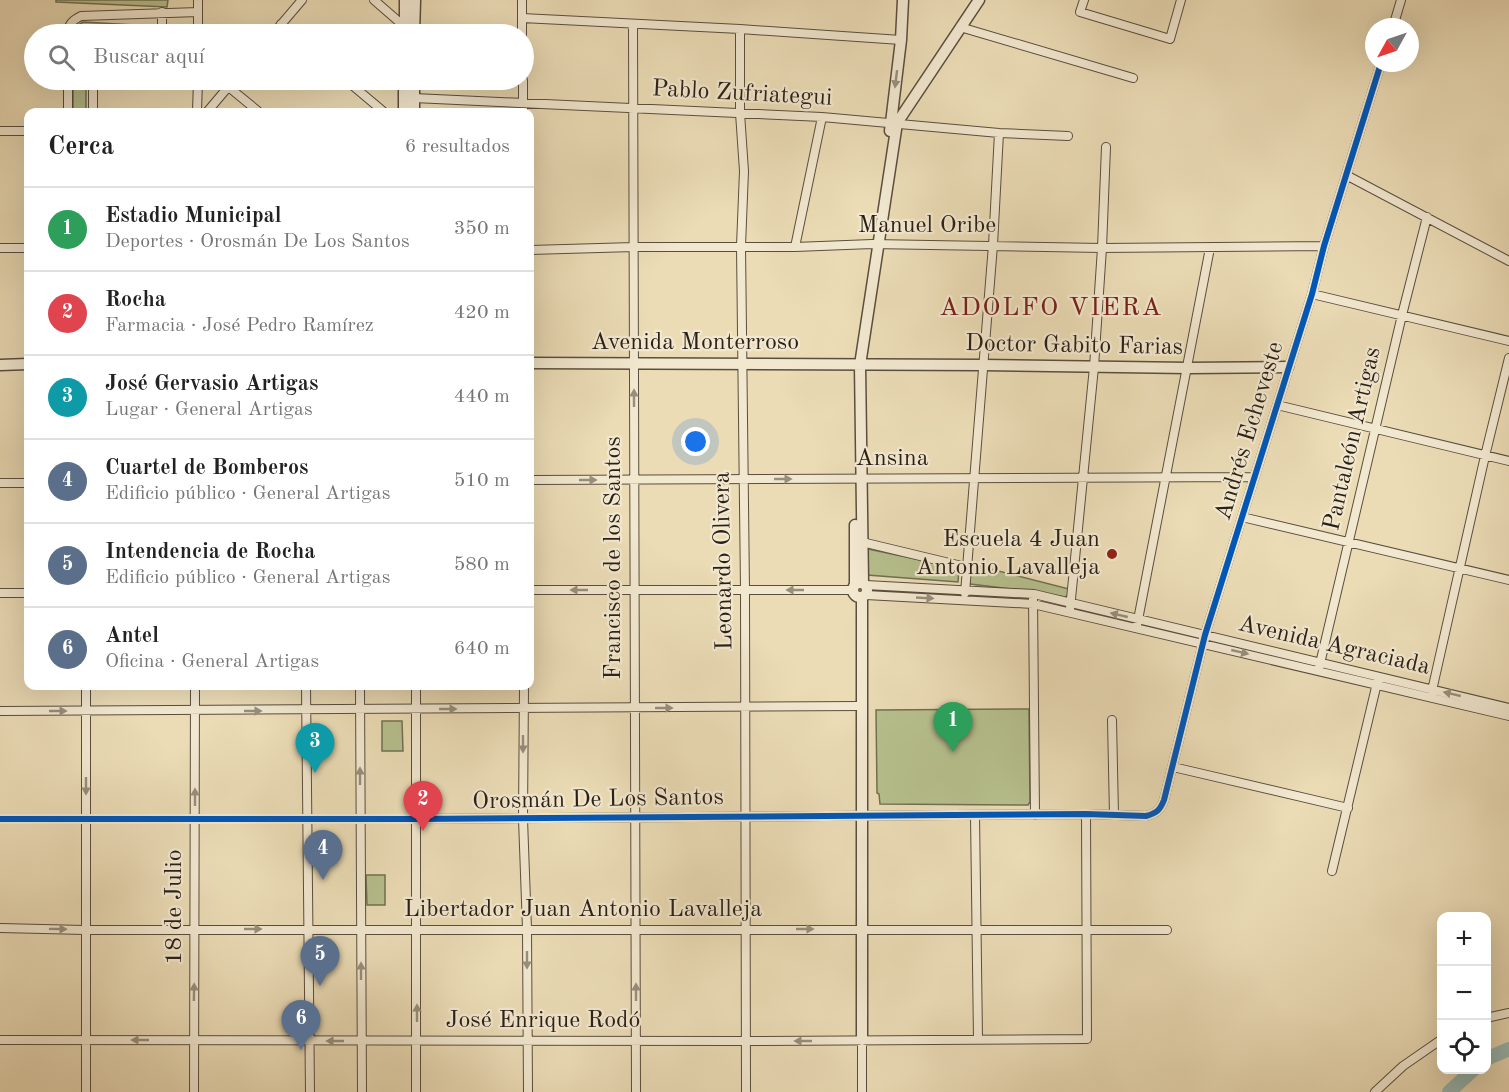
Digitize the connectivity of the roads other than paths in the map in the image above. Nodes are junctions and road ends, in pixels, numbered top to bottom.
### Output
1 (198, 0) edge
2 (302, 0) edge
3 (374, 0) edge
4 (405, 0) edge
5 (415, 0) edge
6 (522, 0) edge
7 (903, 0) edge
8 (979, 0) edge
9 (1084, 0) edge
10 (1181, 0) edge
11 (1401, 0) edge
12 (162, 12) junction
13 (198, 12) junction
14 (522, 18) junction
15 (1396, 18) edge
16 (71, 24) edge
17 (162, 24) edge
18 (198, 24) edge
19 (281, 24) edge
20 (402, 24) edge
21 (409, 24) edge
22 (411, 24) edge
23 (522, 24) edge
24 (633, 24) junction
25 (960, 27) junction
26 (740, 29) junction
27 (901, 40) junction
28 (1378, 72) edge
29 (1134, 78) dead end
30 (68, 90) edge
31 (93, 90) edge
32 (198, 90) edge
33 (226, 90) edge
34 (239, 90) edge
35 (358, 90) edge
36 (404, 90) edge
37 (414, 90) edge
38 (523, 90) edge
39 (414, 98) junction
40 (68, 108) edge
41 (93, 108) edge
42 (197, 108) edge
43 (210, 108) edge
44 (255, 108) edge
45 (379, 108) edge
46 (404, 108) edge
47 (414, 108) edge
48 (523, 108) edge
49 (633, 108) junction
50 (740, 113) junction
51 (822, 117) junction
52 (894, 123) junction
53 (0, 131) edge
54 (24, 131) edge
55 (999, 133) junction
56 (1068, 136) dead end
57 (1106, 147) dead end
58 (1346, 175) junction
59 (1427, 217) junction
60 (875, 244) junction
61 (993, 245) junction
62 (741, 246) junction
63 (1324, 246) junction
64 (634, 247) junction
65 (795, 247) junction
66 (0, 248) edge
67 (24, 248) edge
68 (1102, 248) junction
69 (1210, 248) junction
70 (534, 250) edge
71 (1509, 261) edge
72 (1312, 294) junction
73 (1401, 315) junction
74 (1509, 341) edge
75 (1509, 358) edge
76 (534, 363) edge
77 (634, 363) junction
78 (24, 364) edge
79 (742, 364) junction
80 (0, 365) edge
81 (858, 365) junction
82 (983, 365) junction
83 (1094, 367) junction
84 (1288, 367) junction
85 (1188, 368) junction
86 (1276, 405) junction
87 (1375, 429) junction
88 (1485, 456) junction
89 (1509, 461) edge
90 (1254, 477) junction
91 (972, 478) junction
92 (1082, 478) junction
93 (1166, 478) junction
94 (858, 479) junction
95 (534, 480) edge
96 (633, 480) junction
97 (743, 480) junction
98 (0, 483) edge
99 (24, 483) edge
100 (1242, 517) junction
101 (862, 542) junction
102 (1349, 543) junction
103 (966, 567) junction
104 (1460, 568) junction
105 (1509, 580) edge
106 (861, 589) junction
107 (534, 590) edge
108 (745, 590) junction
109 (965, 590) junction
110 (634, 591) junction
111 (0, 593) edge
112 (24, 593) edge
113 (1033, 599) junction
114 (964, 600) junction
115 (1071, 608) junction
116 (1138, 624) junction
117 (1203, 639) junction
118 (1319, 667) junction
119 (1378, 680) junction
120 (86, 690) edge
121 (195, 690) edge
122 (306, 690) edge
123 (360, 690) edge
124 (416, 690) edge
125 (524, 690) edge
126 (1431, 694) junction
127 (861, 706) junction
128 (745, 707) junction
129 (634, 708) junction
130 (1509, 708) edge
131 (523, 709) junction
132 (306, 710) junction
133 (360, 710) junction
134 (416, 710) junction
135 (0, 711) edge
136 (86, 711) junction
137 (195, 711) junction
138 (1509, 716) edge
139 (1112, 720) dead end
140 (1173, 766) junction
141 (1348, 808) junction
142 (1160, 811) joint
143 (1086, 814) junction
144 (975, 815) junction
145 (1035, 815) junction
146 (1114, 815) junction
147 (746, 816) junction
148 (861, 816) junction
149 (636, 817) junction
150 (0, 819) edge
151 (86, 819) junction
152 (195, 819) junction
153 (360, 819) junction
154 (417, 819) junction
155 (523, 819) junction
156 (308, 820) junction
157 (1332, 871) dead end
158 (0, 928) edge
159 (978, 928) junction
160 (195, 929) junction
161 (308, 929) junction
162 (527, 929) junction
163 (636, 929) junction
164 (746, 929) junction
165 (1086, 929) junction
166 (86, 930) junction
167 (361, 930) junction
168 (417, 930) junction
169 (861, 930) junction
170 (1167, 930) dead end
171 (1509, 1013) edge
172 (1491, 1017) edge
173 (978, 1039) junction
174 (0, 1040) edge
175 (86, 1040) junction
176 (194, 1040) junction
177 (862, 1040) junction
178 (310, 1041) junction
179 (361, 1041) junction
180 (416, 1041) junction
181 (528, 1041) junction
182 (636, 1041) junction
183 (746, 1041) junction
184 (1437, 1042) edge
185 (87, 1092) edge
186 (194, 1092) edge
187 (310, 1092) edge
188 (362, 1092) edge
189 (416, 1092) edge
190 (528, 1092) edge
191 (636, 1092) edge
192 (746, 1092) edge
193 (862, 1092) edge
194 (1375, 1092) edge

1 - 13 street
2 - 19 street
3 - 20 street
4 - 21 street
5 - 22 street
6 - 14 street
7 - 27 street
8 - 25 street
9 - 10 street
11 - 15 street
12 - 13 street
12 - 16 street
12 - 17 street
13 - 18 street
14 - 23 street
14 - 24 street
24 - 26 street
24 - 49 street, Francisco de los Santos
25 - 29 street
25 - 52 street
26 - 27 street
26 - 50 street, Leonardo Olivera
27 -> 52 street
28 - 58 street, Andrés Echeveste
30 - 40 street
31 - 41 street
32 - 42 street
33 - 43 street
34 - 44 street
35 - 45 street
36 - 46 street
37 - 39 street
38 - 48 street
39 - 47 street
39 - 48 street, Pablo Zufriategui
48 - 49 street, Pablo Zufriategui
49 - 50 street, Pablo Zufriategui
49 - 64 street, Francisco de los Santos
50 - 51 street, Pablo Zufriategui
50 - 62 street, Leonardo Olivera
51 - 52 street, Pablo Zufriategui
51 - 65 street
52 - 55 street, Pablo Zufriategui
52 - 60 street
53 - 54 street
55 - 56 street, Pablo Zufriategui
55 - 61 street
57 - 68 street
58 - 59 street
58 - 63 street, Andrés Echeveste
59 - 71 street
59 - 73 street, Pantaleón Artigas
60 - 61 street, Manuel Oribe
60 - 65 street, Manuel Oribe
60 - 81 street
61 - 68 street, Manuel Oribe
61 - 82 street
62 - 64 street, Manuel Oribe
62 - 65 street, Manuel Oribe
62 - 79 street, Leonardo Olivera
63 - 69 street, Manuel Oribe
63 - 72 street, Andrés Echeveste
64 - 70 street, Manuel Oribe
64 - 77 street, Francisco de los Santos
66 - 67 street
68 - 69 street, Manuel Oribe
68 - 83 street
69 - 85 street
72 - 73 street
72 - 84 street, Andrés Echeveste
73 - 74 street
73 - 87 street, Pantaleón Artigas
75 - 88 street
76 - 77 street, Avenida Monterroso
77 - 79 street, Avenida Monterroso
96 -> 77 street, Francisco de los Santos
78 - 80 street
79 - 81 street, Avenida Monterroso
79 - 97 street, Leonardo Olivera
81 - 82 street, Doctor Gabito Farias
81 - 94 street
82 - 83 street, Doctor Gabito Farias
82 - 91 street
83 - 85 street, Doctor Gabito Farias
83 - 92 street
84 - 85 street, Doctor Gabito Farias
84 - 86 street, Andrés Echeveste
85 - 93 street
86 - 87 street
86 - 90 street, Andrés Echeveste
87 - 88 street
87 - 102 street, Pantaleón Artigas
88 - 89 street
88 - 104 street
90 - 93 street, Ansina
90 - 100 street, Andrés Echeveste
91 - 92 street, Ansina
91 - 94 street, Ansina
91 - 103 street
92 - 93 street, Ansina
92 - 115 street
93 - 116 street
97 -> 94 street, Ansina
94 - 101 street
94 - 106 street
95 -> 96 street, Ansina
96 - 97 street, Ansina
96 - 110 street, Francisco de los Santos
97 - 108 street, Leonardo Olivera
98 - 99 street
100 - 102 street
100 - 117 street, Andrés Echeveste
101 - 103 street
101 - 106 street
102 - 104 street
102 - 118 street, Pantaleón Artigas
103 - 109 street
104 - 105 street
104 - 126 street
106 -> 108 street
106 - 109 street, Avenida Agraciada
106 -> 114 street, Avenida Agraciada
106 - 127 street
110 -> 107 street
108 - 110 street
108 - 128 street, Leonardo Olivera
109 - 113 street, Avenida Agraciada
109 - 114 street
110 - 129 street, Francisco de los Santos
111 - 112 street
113 - 114 street, Avenida Agraciada
113 - 115 street, Avenida Agraciada
113 - 145 street
115 - 116 street, Avenida Agraciada
116 - 117 street, Avenida Agraciada
117 - 118 street, Avenida Agraciada
117 - 140 street, Andrés Echeveste
118 - 119 street, Avenida Agraciada
119 - 126 street, Avenida Agraciada
119 - 141 street
120 - 136 street
121 - 137 street, 18 de Julio
122 - 132 street
123 - 133 street
124 - 134 street
125 - 131 street
130 -> 126 street, Avenida Agraciada
126 - 138 street, Avenida Agraciada
127 - 128 street
127 - 148 street
129 -> 128 street
128 - 147 street, Leonardo Olivera
129 - 131 street
129 - 149 street, Francisco de los Santos
134 -> 131 street
131 -> 155 street
132 - 133 street
137 -> 132 street
132 - 156 street
133 - 134 street
153 -> 133 street
134 - 154 street
135 -> 136 street
136 - 137 street
136 -> 151 street
152 -> 137 street, 18 de Julio
139 - 146 street
140 - 141 street
140 - 142 street, Andrés Echeveste
141 - 157 street
142 - 146 street, Orosmán De Los Santos
143 - 145 street, Orosmán De Los Santos
143 - 146 street, Orosmán De Los Santos
143 - 165 street
144 - 145 street, Orosmán De Los Santos
144 - 148 street, Orosmán De Los Santos
144 - 159 street
147 - 148 street, Orosmán De Los Santos
147 - 149 street, Orosmán De Los Santos
147 - 164 street, Leonardo Olivera
148 - 169 street
149 - 155 street, Orosmán De Los Santos
149 - 163 street, Francisco de los Santos
150 - 151 street, Orosmán De Los Santos
151 - 152 street, Orosmán De Los Santos
151 - 166 street
152 - 156 street, Orosmán De Los Santos
152 - 160 street, 18 de Julio
153 - 154 street, Orosmán De Los Santos
153 - 156 street, Orosmán De Los Santos
153 - 167 street
154 - 155 street, Orosmán De Los Santos
154 - 168 street
155 - 162 street
156 - 161 street
158 -> 166 street, Libertador Juan Antonio Lavalleja
159 - 165 street, Libertador Juan Antonio Lavalleja
159 - 169 street, Libertador Juan Antonio Lavalleja
159 - 173 street
160 -> 161 street, Libertador Juan Antonio Lavalleja
160 - 166 street, Libertador Juan Antonio Lavalleja
176 -> 160 street, 18 de Julio
161 - 167 street, Libertador Juan Antonio Lavalleja
161 - 178 street
162 - 163 street, Libertador Juan Antonio Lavalleja
162 - 168 street, Libertador Juan Antonio Lavalleja
162 -> 181 street
163 - 164 street, Libertador Juan Antonio Lavalleja
182 -> 163 street, Francisco de los Santos
164 -> 169 street, Libertador Juan Antonio Lavalleja
164 - 183 street, Leonardo Olivera
165 - 170 street, Libertador Juan Antonio Lavalleja
165 - 173 street, José Enrique Rodó
166 - 175 street
167 - 168 street, Libertador Juan Antonio Lavalleja
179 -> 167 street
180 -> 168 street
169 - 177 street
171 - 172 street
173 - 177 street, José Enrique Rodó
174 - 175 street, José Enrique Rodó
176 -> 175 street, José Enrique Rodó
175 - 185 street
176 - 178 street, José Enrique Rodó
176 - 186 street, 18 de Julio
177 -> 183 street, José Enrique Rodó
177 - 193 street
179 -> 178 street, José Enrique Rodó
178 - 187 street
179 - 180 street, José Enrique Rodó
179 - 188 street
180 - 181 street, José Enrique Rodó
180 - 189 street
181 - 182 street, José Enrique Rodó
181 - 190 street
182 - 183 street, José Enrique Rodó
182 - 191 street, Francisco de los Santos
183 - 192 street, Leonardo Olivera
184 - 194 street

